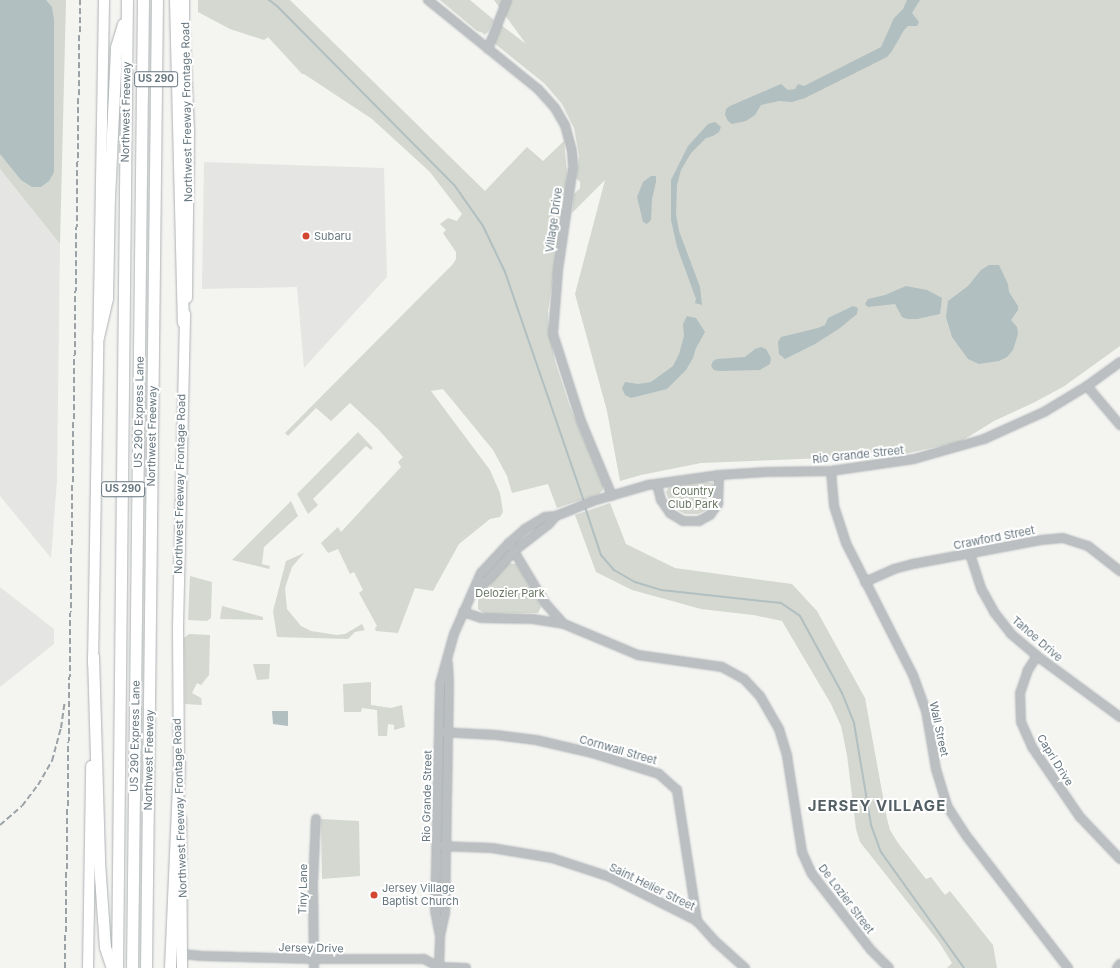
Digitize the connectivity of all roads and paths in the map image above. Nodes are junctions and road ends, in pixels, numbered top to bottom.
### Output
1 (104, 0) edge
2 (143, 0) edge
3 (157, 0) edge
4 (175, 0) edge
5 (184, 0) edge
6 (428, 0) edge
7 (507, 0) edge
8 (127, 5) edge
9 (488, 49) junction
10 (183, 322) junction
11 (98, 337) junction
12 (1120, 362) edge
13 (1087, 386) junction
14 (1120, 425) edge
15 (830, 471) junction
16 (719, 475) junction
17 (657, 484) junction
18 (612, 496) junction
19 (556, 516) junction
20 (509, 543) junction
21 (514, 551) junction
22 (970, 554) junction
23 (1120, 571) edge
24 (865, 582) junction
25 (476, 589) junction
26 (463, 612) junction
27 (564, 624) junction
28 (93, 656) junction
29 (1037, 656) junction
30 (1120, 717) edge
31 (443, 732) junction
32 (179, 762) junction
33 (316, 819) dead end
34 (437, 846) junction
35 (446, 846) junction
36 (1120, 860) edge
37 (697, 921) junction
38 (440, 936) junction
39 (182, 954) junction
40 (314, 964) edge
41 (1120, 964) edge
42 (88, 968) edge
43 (112, 968) edge
44 (117, 968) edge
45 (132, 968) edge
46 (146, 968) edge
47 (170, 968) edge
48 (182, 968) edge
49 (438, 968) edge
50 (466, 968) edge
51 (745, 968) edge
52 (889, 968) edge
53 (1068, 968) edge
54 (1117, 968) edge

1 - 11 main road
2 - 45 highway, US 290 Express Lane
3 - 46 highway, Northwest Freeway / US 290
4 - 10 highway
5 - 10 main road, Northwest Freeway Frontage Road
6 - 9 street, Village Drive
7 - 9 street
8 - 11 highway
8 - 44 highway, Northwest Freeway / US 290
9 - 18 street, Village Drive
10 - 32 main road, Northwest Freeway Frontage Road
11 - 28 main road
12 - 13 street, Rio Grande Street
13 - 14 street
13 - 15 street, Rio Grande Street
15 - 16 street, Rio Grande Street
15 - 24 street, Wall Street
16 - 17 street, Rio Grande Street
16 - 17 street
17 - 18 street, Rio Grande Street
18 - 19 street, Rio Grande Street
19 - 20 street, Rio Grande Street
19 - 21 street, Rio Grande Street
20 - 21 street, De Lozier Street
20 - 25 street, Rio Grande Street
21 - 25 street, Rio Grande Street
21 - 27 street, De Lozier Street
22 - 23 street, Crawford Street
22 - 24 street, Crawford Street
22 - 29 street, Tahoe Drive
24 - 53 street, Wall Street
25 - 26 street, Rio Grande Street
26 - 27 street, De Lozier Street
26 - 31 street, Rio Grande Street
27 - 52 street, De Lozier Street
28 - 42 main road
28 - 43 highway
29 - 30 street, Tahoe Drive
29 - 36 street, Capri Drive
31 - 34 street, Rio Grande Street
31 - 35 street, Rio Grande Street
31 - 37 street, Cornwall Street
32 - 39 main road, Northwest Freeway Frontage Road
32 - 47 highway
33 - 40 street, Tiny Lane
34 - 35 street, Saint Helier Street
34 - 38 street, Rio Grande Street
35 - 37 street, Saint Helier Street
35 - 38 street, Rio Grande Street
37 - 51 street, Saint Helier Street
38 - 49 street, Rio Grande Street
39 - 40 street, Jersey Drive
39 - 48 main road, Northwest Freeway Frontage Road
40 - 49 street, Jersey Drive
41 - 54 street
49 - 50 street, Jersey Drive

